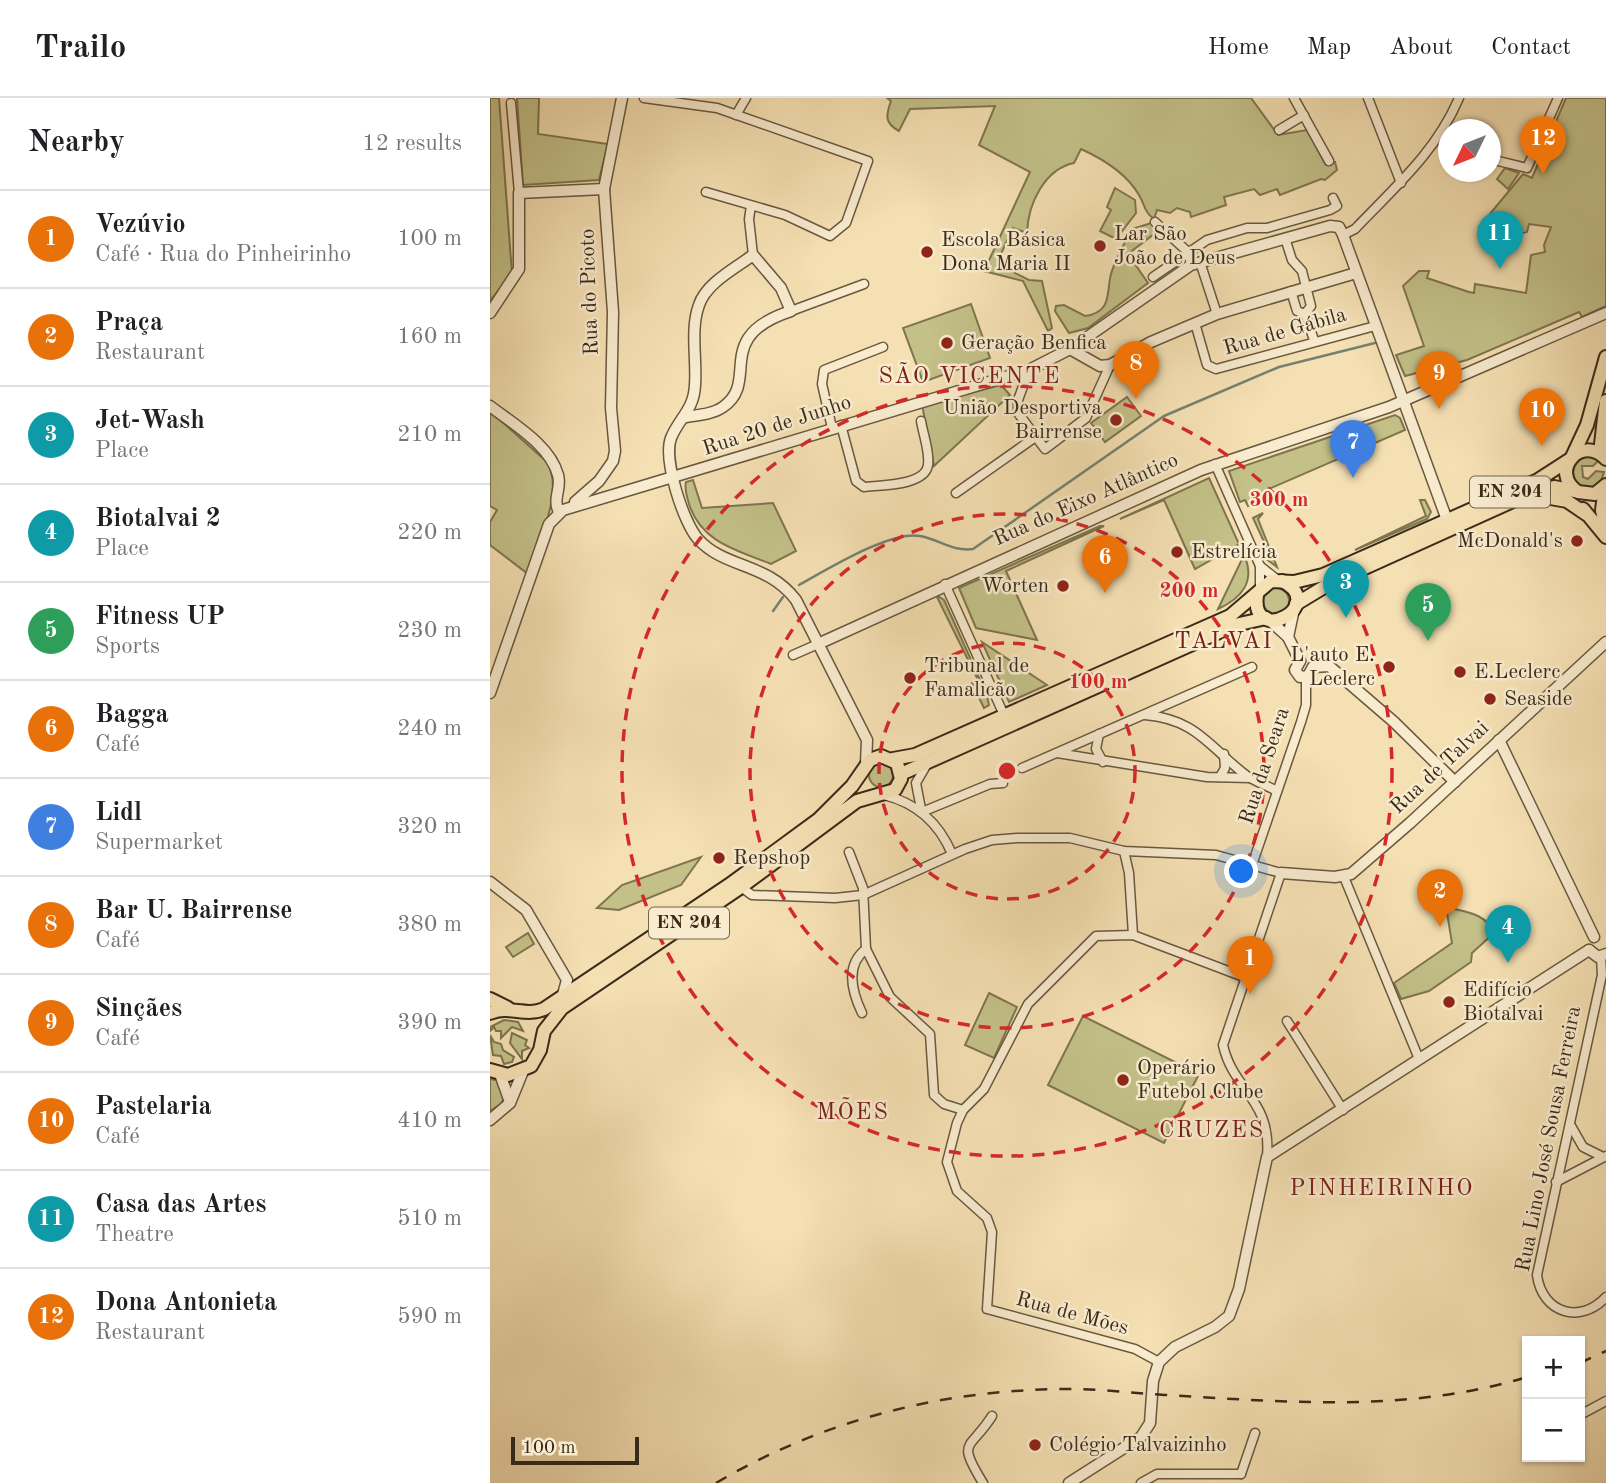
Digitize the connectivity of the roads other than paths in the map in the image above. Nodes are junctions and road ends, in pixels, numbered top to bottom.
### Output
1 (622, 98) edge
2 (644, 98) edge
3 (746, 98) edge
4 (1294, 98) edge
5 (1367, 98) edge
6 (1459, 98) edge
7 (1558, 98) edge
8 (511, 103) dead end
9 (736, 115) junction
10 (1304, 115) junction
11 (1279, 130) dead end
12 (1329, 160) dead end
13 (1501, 161) edge
14 (1401, 183) junction
15 (604, 189) junction
16 (706, 192) dead end
17 (519, 193) junction
18 (1333, 198) dead end
19 (751, 206) junction
20 (1155, 222) dead end
21 (1343, 235) junction
22 (1285, 238) junction
23 (1188, 252) junction
24 (753, 255) junction
25 (1195, 263) junction
26 (1356, 273) junction
27 (1153, 276) dead end
28 (864, 284) dead end
29 (1305, 287) junction
30 (1291, 291) junction
31 (791, 311) junction
32 (490, 313) edge
33 (1606, 313) edge
34 (1217, 314) junction
35 (1305, 314) junction
36 (1195, 323) junction
37 (1375, 326) junction
38 (1314, 340) junction
39 (883, 348) dead end
40 (1070, 349) junction
41 (1606, 356) edge
42 (1110, 365) junction
43 (1030, 370) junction
44 (1403, 401) junction
45 (1606, 401) edge
46 (490, 406) edge
47 (686, 417) junction
48 (921, 421) dead end
49 (837, 427) junction
50 (1604, 433) edge
51 (1034, 438) junction
52 (1604, 456) edge
53 (1571, 457) junction
54 (1215, 464) junction
55 (673, 478) junction
56 (599, 481) junction
57 (1605, 486) edge
58 (1576, 492) junction
59 (956, 493) dead end
60 (1526, 495) junction
61 (596, 499) junction
62 (570, 507) junction
63 (559, 512) junction
64 (1586, 514) junction
65 (1447, 520) junction
66 (1606, 534) edge
67 (1260, 566) junction
68 (1280, 581) junction
69 (945, 583) junction
70 (1258, 592) junction
71 (1295, 607) junction
72 (1267, 619) junction
73 (1288, 637) junction
74 (1606, 642) edge
75 (818, 644) junction
76 (793, 655) dead end
77 (1300, 661) junction
78 (1252, 667) dead end
79 (1312, 667) junction
80 (1306, 677) junction
81 (490, 693) edge
82 (1172, 702) junction
83 (1004, 715) junction
84 (1142, 715) junction
85 (1175, 720) junction
86 (1099, 734) junction
87 (867, 740) junction
88 (1499, 740) junction
89 (1057, 753) junction
90 (1224, 754) junction
91 (890, 758) junction
92 (929, 760) junction
93 (1103, 762) junction
94 (864, 767) junction
95 (1022, 768) dead end
96 (901, 774) junction
97 (1220, 777) junction
98 (1251, 778) junction
99 (1455, 782) junction
100 (1003, 783) dead end
101 (1277, 791) junction
102 (881, 795) junction
103 (922, 812) junction
104 (1124, 851) junction
105 (849, 852) dead end
106 (952, 854) junction
107 (1252, 865) junction
108 (1281, 873) junction
109 (1344, 877) junction
110 (490, 882) edge
111 (741, 887) junction
112 (863, 895) junction
113 (1133, 935) junction
114 (1594, 937) junction
115 (1606, 940) edge
116 (866, 949) junction
117 (1589, 950) junction
118 (1603, 956) edge
119 (1244, 977) junction
120 (567, 980) junction
121 (583, 983) junction
122 (562, 998) junction
123 (490, 999) edge
124 (514, 1010) junction
125 (490, 1013) edge
126 (862, 1013) dead end
127 (1287, 1021) dead end
128 (541, 1041) junction
129 (1419, 1059) junction
130 (523, 1071) junction
131 (493, 1072) edge
132 (510, 1103) junction
133 (963, 1110) junction
134 (1343, 1110) junction
135 (490, 1120) edge
136 (1570, 1123) junction
137 (1605, 1156) edge
138 (1267, 1157) junction
139 (1556, 1182) junction
140 (1606, 1297) edge
141 (1158, 1362) junction
142 (1606, 1401) edge
143 (1585, 1412) edge
144 (992, 1416) dead end
145 (1255, 1433) dead end
146 (1243, 1479) edge
147 (984, 1483) edge
148 (1069, 1483) edge
149 (1141, 1483) edge

1 - 15 street, Rua do Picoto
2 - 9 street
3 - 9 street
4 - 10 street
5 - 14 street
6 - 14 street
7 - 13 street
8 - 17 street
9 - 19 street
10 - 11 street
10 - 12 street
14 - 21 street
15 - 17 street
15 - 56 street, Rua do Picoto
16 - 19 street
17 - 32 street
18 - 23 street
19 - 24 street
20 - 23 street
21 - 22 street, Rua 20 de Junho
21 - 26 street
22 - 25 street, Rua 20 de Junho
22 - 29 street
23 - 25 street
23 - 27 street
24 - 31 street
24 - 47 street
25 - 34 street
25 - 40 street, Rua 20 de Junho
26 - 29 street
26 - 37 street
28 - 31 street
29 - 30 street
29 - 35 street
30 - 34 street
30 - 35 street
31 - 47 street
33 - 44 street, Rua do Eixo Atlântico
34 - 36 street
35 - 38 street
36 - 38 street, Rua de Gábila
36 - 42 street
37 - 38 street, Rua de Gábila
37 - 44 street
39 - 49 street
40 - 42 street
40 - 43 street, Rua 20 de Junho
41 - 53 main road
42 - 51 street
43 - 49 street, Rua 20 de Junho
43 - 51 street
44 - 54 street, Rua do Eixo Atlântico
44 - 65 street
45 - 50 main road
46 - 63 street
47 - 55 street
48 - 49 street
49 - 55 street, Rua 20 de Junho
50 - 52 main road
51 - 59 street
52 - 53 main road, EN 204
53 - 58 main road
53 - 65 main road, EN 204
54 - 67 street
54 - 69 street, Rua do Eixo Atlântico
55 - 61 street, Rua 20 de Junho
55 - 75 street
56 - 61 street, Rua do Picoto
56 - 62 street, Rua do Picoto
57 - 58 main road
57 - 66 main road, EN 204
58 - 60 main road
58 - 64 main road
60 - 64 main road, EN 204
60 - 71 main road, EN 204
61 - 62 street, Rua 20 de Junho
62 - 63 street, Rua 20 de Junho
63 - 81 street
64 - 66 main road, EN 204
65 - 68 main road, EN 204
67 - 68 street
67 - 70 street
68 - 70 main road, EN 204
68 - 71 main road
69 - 75 street, Rua do Eixo Atlântico
69 - 83 street
70 - 72 main road
70 - 83 main road, EN 204
71 - 72 main road, EN 204
71 - 73 street
72 - 73 street, Rua da Seara
72 - 92 main road, EN 204
73 - 77 street, Rua da Seara
74 - 88 street, Rua de Talvai
75 - 76 street, Rua do Eixo Atlântico
75 - 87 street
77 - 79 street
77 - 80 street, Rua da Seara
78 - 82 street
79 - 80 street, Rua da Seara
79 - 99 street
80 - 101 street, Rua da Seara
82 - 84 street
82 - 85 street
83 - 91 main road, EN 204
84 - 85 street
84 - 86 street
85 - 90 street
86 - 89 street
86 - 93 street
87 - 91 street
87 - 94 street
88 - 99 street, Rua de Talvai
88 - 114 street
89 - 93 street
89 - 95 street
90 - 97 street
90 - 98 street
91 - 94 main road, EN 204
91 - 96 main road
92 - 96 main road, EN 204
92 - 103 street
93 - 97 street
94 - 102 main road
94 - 121 main road, EN 204
96 - 102 main road, EN 204
97 - 98 street
98 - 101 street
99 - 109 street, Rua de Talvai
100 - 103 street
101 - 107 street, Rua da Seara
102 - 103 street
102 - 111 main road, EN 204
103 - 106 street
104 - 106 street
104 - 107 street
104 - 113 street
105 - 112 street
106 - 112 street
107 - 108 street
108 - 109 street
108 - 119 street
109 - 129 street
110 - 120 street
111 - 112 street
111 - 128 main road, EN 204
112 - 116 street
113 - 119 street
113 - 133 street
114 - 115 street
114 - 117 street
116 - 126 street
116 - 133 street
117 - 118 street, Rua Lino José Sousa Ferreira
117 - 129 street
118 - 136 street, Rua Lino José Sousa Ferreira
119 - 138 street
120 - 121 street
120 - 122 street
121 - 122 main road, EN 204
122 - 124 main road, EN 204
123 - 124 main road
124 - 125 main road
124 - 128 main road
127 - 134 street
128 - 130 main road
129 - 134 street
130 - 131 main road
130 - 132 street
131 - 132 street
132 - 135 street
133 - 141 street, Rua de Mões
134 - 138 street
136 - 137 street
136 - 139 street, Rua Lino José Sousa Ferreira
137 - 139 street
138 - 141 street
139 - 140 street, Rua Lino José Sousa Ferreira
141 - 148 street
142 - 143 street
144 - 147 street
145 - 146 street
146 - 149 street

